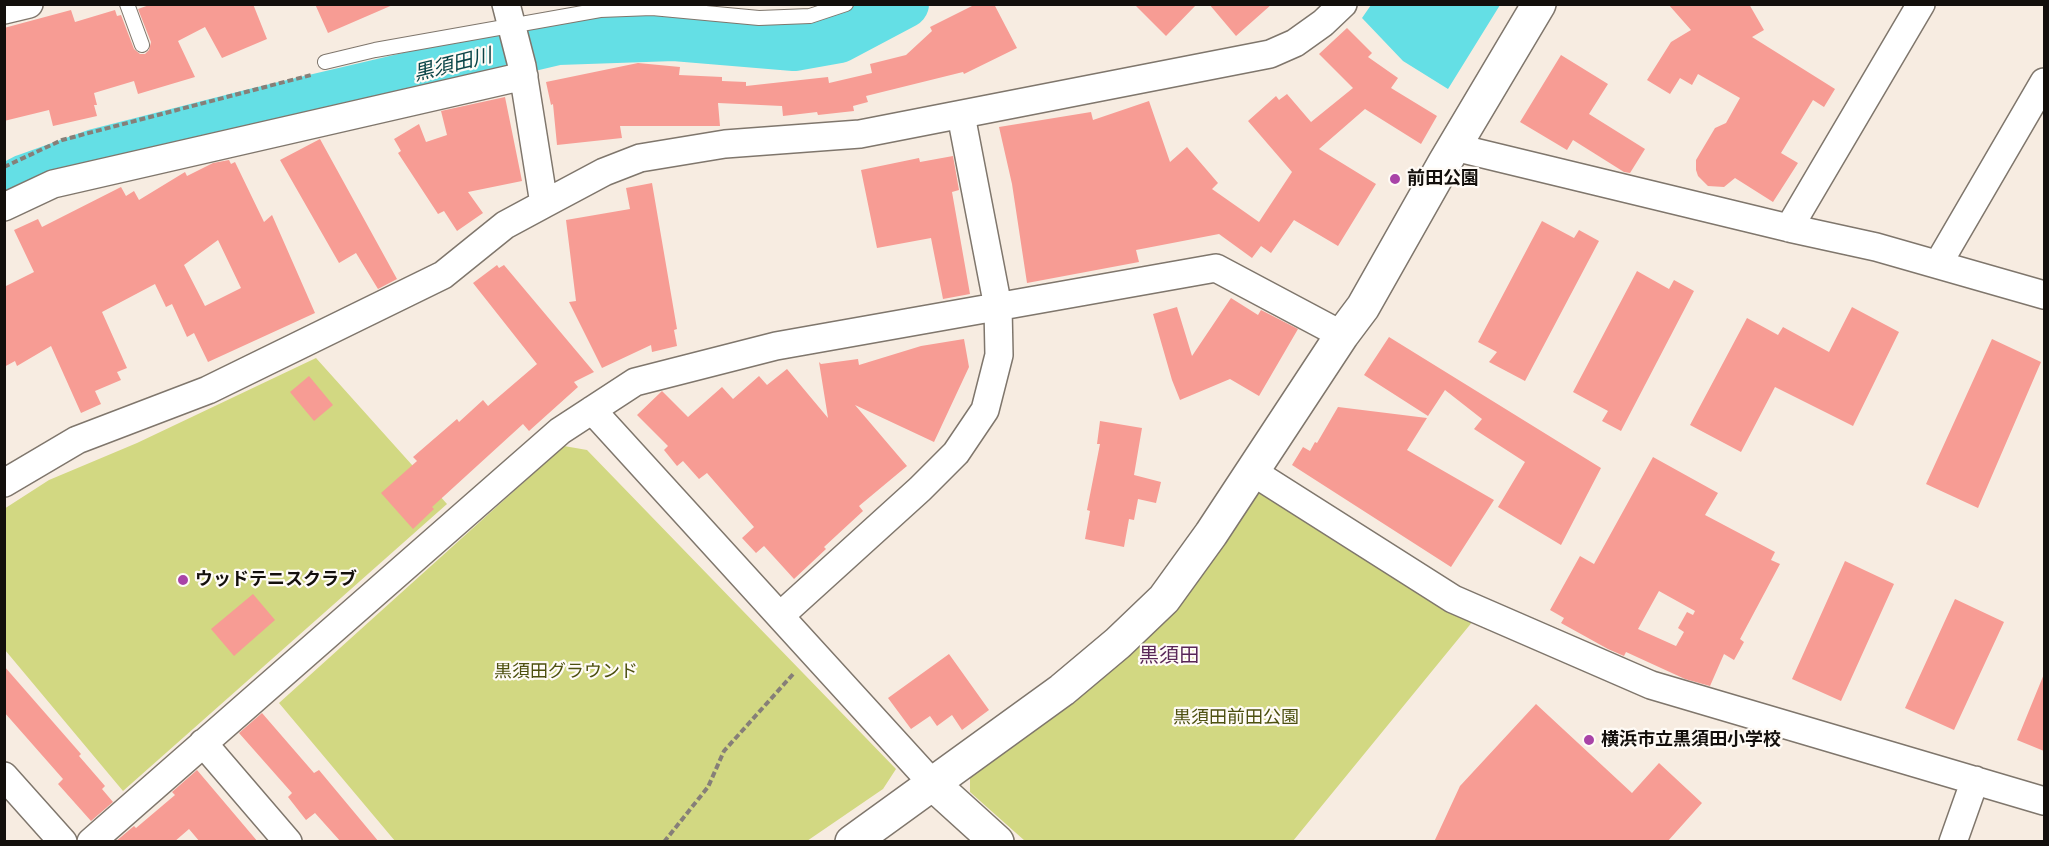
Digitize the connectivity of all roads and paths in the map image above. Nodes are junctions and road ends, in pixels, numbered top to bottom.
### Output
1 (29, 4) edge
2 (127, 4) edge
3 (846, 4) edge
4 (1342, 4) edge
5 (1539, 4) edge
6 (1921, 4) edge
7 (4, 10) edge
8 (509, 15) edge
9 (142, 45) dead end
10 (326, 62) joint
11 (523, 71) junction
12 (2044, 82) edge
13 (961, 115) junction
14 (1454, 147) junction
15 (4, 167) edge
16 (544, 204) junction
17 (4, 207) edge
18 (1788, 228) junction
19 (1938, 264) junction
20 (2044, 295) edge
21 (998, 307) junction
22 (1342, 335) junction
23 (592, 410) junction
24 (1253, 472) junction
25 (4, 483) edge
26 (781, 615) junction
27 (813, 653) junction
28 (203, 743) junction
29 (4, 776) edge
30 (1975, 780) junction
31 (933, 784) junction
32 (2044, 801) edge
33 (63, 842) edge
34 (91, 842) edge
35 (288, 842) edge
36 (664, 842) edge
37 (852, 842) edge
38 (997, 842) edge
39 (1953, 842) edge

1 - 7 street
2 - 9 lane
3 - 8 lane
4 - 13 street
5 - 14 street
6 - 18 street
8 - 10 lane
8 - 11 street
10 - 15 path
11 - 16 street
11 - 17 street
12 - 19 street
13 - 16 street
13 - 21 street
14 - 18 street
14 - 22 street
16 - 25 street
18 - 19 street
19 - 20 street
21 - 22 street
21 - 23 street
21 - 26 street
22 - 24 street
23 - 26 street
23 - 28 street
24 - 30 street
24 - 31 street
26 - 27 street
27 - 31 street
27 - 36 path
28 - 34 street
28 - 35 street
29 - 33 street
30 - 32 street
30 - 39 street
31 - 37 street
31 - 38 street

